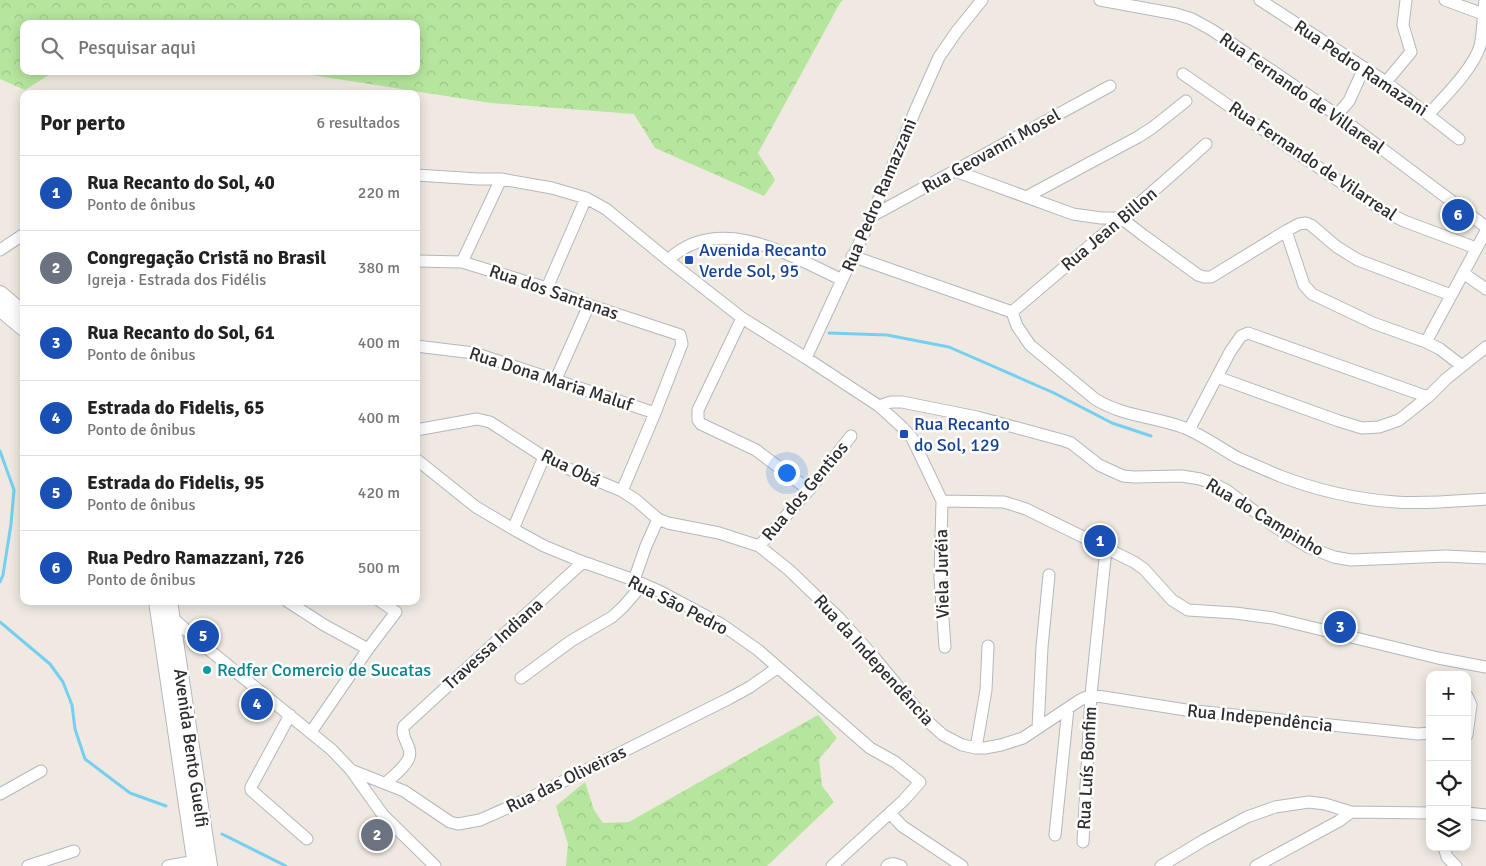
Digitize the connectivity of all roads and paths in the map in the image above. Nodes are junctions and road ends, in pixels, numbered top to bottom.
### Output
1 (982, 0) edge
2 (1100, 0) edge
3 (1260, 0) edge
4 (1406, 0) edge
5 (1445, 0) edge
6 (1485, 0) edge
7 (1120, 1) edge
8 (1483, 14) junction
9 (1483, 46) edge
10 (1364, 68) junction
11 (1184, 74) dead end
12 (1386, 82) junction
13 (1110, 86) dead end
14 (1186, 101) dead end
15 (1429, 114) junction
16 (1337, 115) junction
17 (1459, 139) dead end
18 (1206, 144) dead end
19 (955, 171) junction
20 (420, 175) edge
21 (501, 179) junction
22 (1026, 197) junction
23 (586, 198) junction
24 (872, 216) junction
25 (1121, 218) junction
26 (1486, 227) edge
27 (1286, 231) junction
28 (1486, 231) edge
29 (20, 237) edge
30 (1476, 248) junction
31 (0, 250) edge
32 (852, 256) junction
33 (668, 260) junction
34 (420, 261) edge
35 (462, 262) junction
36 (1463, 273) junction
37 (842, 280) junction
38 (548, 288) junction
39 (1486, 289) edge
40 (0, 294) edge
41 (1451, 295) junction
42 (589, 305) junction
43 (0, 308) edge
44 (20, 311) edge
45 (1012, 312) junction
46 (742, 318) junction
47 (20, 325) edge
48 (1426, 342) junction
49 (420, 346) edge
50 (1486, 347) edge
51 (806, 358) junction
52 (1462, 366) junction
53 (1217, 377) junction
54 (556, 379) junction
55 (1428, 397) junction
56 (879, 406) junction
57 (655, 413) junction
58 (420, 429) edge
59 (1190, 430) junction
60 (851, 436) dead end
61 (544, 457) junction
62 (420, 462) edge
63 (809, 490) junction
64 (622, 491) junction
65 (1486, 499) edge
66 (942, 501) junction
67 (658, 519) junction
68 (513, 529) junction
69 (759, 546) junction
70 (1106, 549) junction
71 (1486, 558) edge
72 (582, 562) junction
73 (1049, 574) dead end
74 (638, 582) junction
75 (159, 605) edge
76 (169, 605) edge
77 (293, 605) edge
78 (386, 605) edge
79 (167, 618) junction
80 (988, 646) dead end
81 (945, 647) dead end
82 (368, 648) junction
83 (1486, 667) edge
84 (777, 668) junction
85 (1466, 670) edge
86 (521, 678) dead end
87 (1091, 695) junction
88 (1068, 708) junction
89 (290, 715) junction
90 (1038, 728) junction
91 (311, 732) junction
92 (1426, 733) edge
93 (976, 748) junction
94 (351, 770) junction
95 (41, 771) dead end
96 (386, 783) junction
97 (0, 794) edge
98 (1351, 812) junction
99 (890, 813) junction
100 (1426, 813) edge
101 (1471, 813) edge
102 (1486, 815) edge
103 (1055, 835) dead end
104 (307, 839) dead end
105 (1083, 842) dead end
106 (74, 851) dead end
107 (1445, 851) edge
108 (200, 864) edge
109 (958, 865) edge
110 (28, 866) edge
111 (168, 866) edge
112 (435, 866) edge
113 (832, 866) edge
114 (1161, 866) edge
115 (1256, 866) edge
116 (1456, 866) edge

1 - 24 street, Rua Pedro Ramazzani
2 - 7 street, Rua Fernando de Villareal
3 - 10 street, Rua Pedro Ramazani
4 - 12 street
5 - 8 street
6 - 8 street
7 - 16 street, Rua Fernando de Villareal
8 - 9 street
9 - 15 street
10 - 12 street, Rua Pedro Ramazani
10 - 16 street
11 - 30 street, Rua Fernando de Vilarreal
12 - 15 street, Rua Pedro Ramazani
13 - 19 street, Rua Geovanni Mosel
14 - 22 street
15 - 17 street, Rua Pedro Ramazani
16 - 26 street, Rua Fernando de Villareal
18 - 25 street, Rua Jean Billon
19 - 22 street
19 - 24 street, Rua Geovanni Mosel
20 - 21 street
21 - 23 street
21 - 35 street
22 - 25 street
23 - 33 street
23 - 38 street
24 - 32 street, Rua Pedro Ramazzani
25 - 27 street
25 - 45 street, Rua Jean Billon
27 - 41 street
27 - 48 street
28 - 30 street
29 - 31 street
30 - 36 street
32 - 37 street, Rua Pedro Ramazzani
32 - 45 street
33 - 37 street, Rua Pedro Ramazzani
33 - 46 street
34 - 35 street, Rua dos Santanas
35 - 38 street, Rua dos Santanas
36 - 39 street
36 - 41 street
37 - 51 street
38 - 42 street, Rua dos Santanas
40 - 44 main road
41 - 48 street
42 - 54 street
42 - 57 street, Rua dos Santanas
43 - 47 main road
45 - 59 street
46 - 51 street
46 - 63 street
48 - 52 street
49 - 54 street, Rua Dona Maria Maluf
50 - 52 street
51 - 56 street
52 - 55 street
53 - 55 street
53 - 55 street
53 - 59 street
54 - 57 street, Rua Dona Maria Maluf
56 - 66 street
56 - 71 street, Rua do Campinho
57 - 64 street
58 - 61 street, Rua Obá
59 - 65 street
60 - 63 street, Rua dos Gentios
61 - 64 street, Rua Obá
61 - 68 street
62 - 68 street, Rua São Pedro
63 - 69 street, Rua dos Gentios
64 - 67 street, Rua Obá
66 - 70 street
66 - 81 street, Viela Juréia
67 - 69 street, Rua da Independência
67 - 74 street
68 - 72 street, Rua São Pedro
69 - 93 street, Rua da Independência
70 - 85 street
70 - 87 street, Rua Luís Bonfim
72 - 74 street, Rua São Pedro
72 - 96 street, Travessa Indiana
73 - 90 street
74 - 84 street, Rua São Pedro
74 - 86 street
75 - 79 main road, Avenida Bento Guelfi
76 - 79 main road, Avenida Bento Guelfi
77 - 82 street
78 - 82 street
79 - 89 street
79 - 108 main road, Avenida Bento Guelfi
80 - 93 street
82 - 91 street
83 - 85 street
84 - 96 street, Rua das Oliveiras
84 - 99 street, Rua São Pedro
87 - 88 street, Rua da Independência
87 - 92 street, Rua Independência
87 - 105 street, Rua Luís Bonfim
88 - 90 street, Rua da Independência
88 - 103 street
89 - 91 street
89 - 104 street
90 - 93 street, Rua da Independência
91 - 94 street
94 - 96 street, Rua das Oliveiras
94 - 112 street
95 - 97 street
98 - 100 street
98 - 114 street
98 - 115 street
99 - 109 street
99 - 113 street
101 - 102 street
106 - 110 street
107 - 116 street
108 - 111 street

